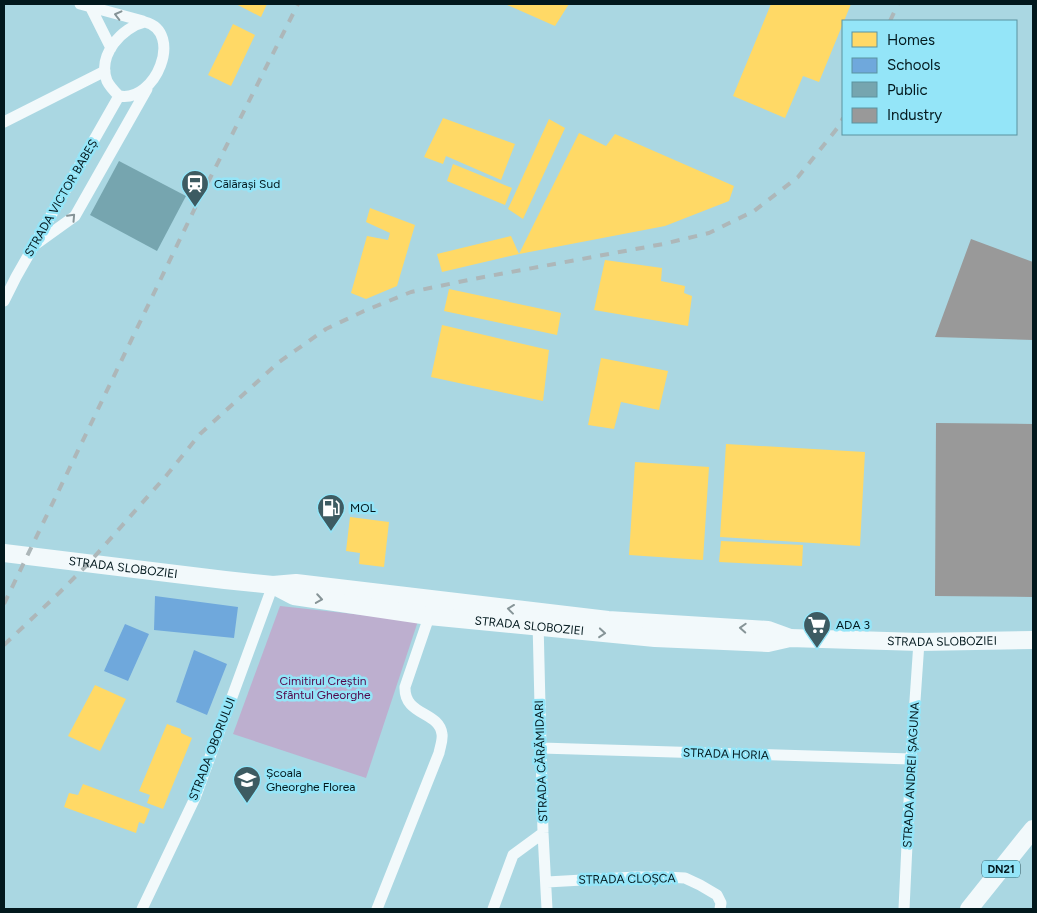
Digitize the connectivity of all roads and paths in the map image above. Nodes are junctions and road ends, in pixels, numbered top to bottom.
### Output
1 (80, 4) edge
2 (91, 8) junction
3 (145, 22) junction
4 (111, 48) junction
5 (105, 71) junction
6 (150, 84) junction
7 (120, 96) junction
8 (4, 122) edge
9 (33, 246) junction
10 (16, 276) junction
11 (4, 282) edge
12 (4, 301) edge
13 (4, 553) edge
14 (273, 585) junction
15 (430, 608) junction
16 (538, 620) junction
17 (1033, 640) edge
18 (919, 642) junction
19 (541, 748) junction
20 (911, 759) junction
21 (1033, 829) edge
22 (543, 833) junction
23 (547, 882) junction
24 (142, 909) edge
25 (378, 909) edge
26 (492, 909) edge
27 (547, 909) edge
28 (720, 909) edge
29 (904, 909) edge
30 (969, 909) edge

1 - 2 street
3 -> 2 street
2 - 4 street
3 - 4 street
3 - 6 street
4 - 5 street
5 - 7 street
5 - 8 street
6 - 7 street
9 -> 6 street
7 - 9 street, STRADA VICTOR BABEȘ
9 - 10 street, STRADA VICTOR BABEȘ
10 - 11 street
10 - 12 street, STRADA VICTOR BABEȘ
13 - 14 main road, STRADA SLOBOZIEI
14 - 15 main road, STRADA SLOBOZIEI
14 - 24 street, STRADA OBORULUI
15 - 16 main road, STRADA SLOBOZIEI
15 - 25 street
16 - 18 main road, STRADA SLOBOZIEI
16 - 19 street, STRADA CĂRĂMIDARI
17 - 18 main road, STRADA SLOBOZIEI
18 - 20 street, STRADA ANDREI ȘAGUNA
19 - 20 street, STRADA HORIA
19 - 22 street, STRADA CĂRĂMIDARI
20 - 29 street, STRADA ANDREI ȘAGUNA
21 - 30 main road, DN21
22 - 23 street, STRADA CĂRĂMIDARI
22 - 26 street
23 - 27 street, STRADA CĂRĂMIDARI
23 - 28 street, STRADA CLOȘCA

